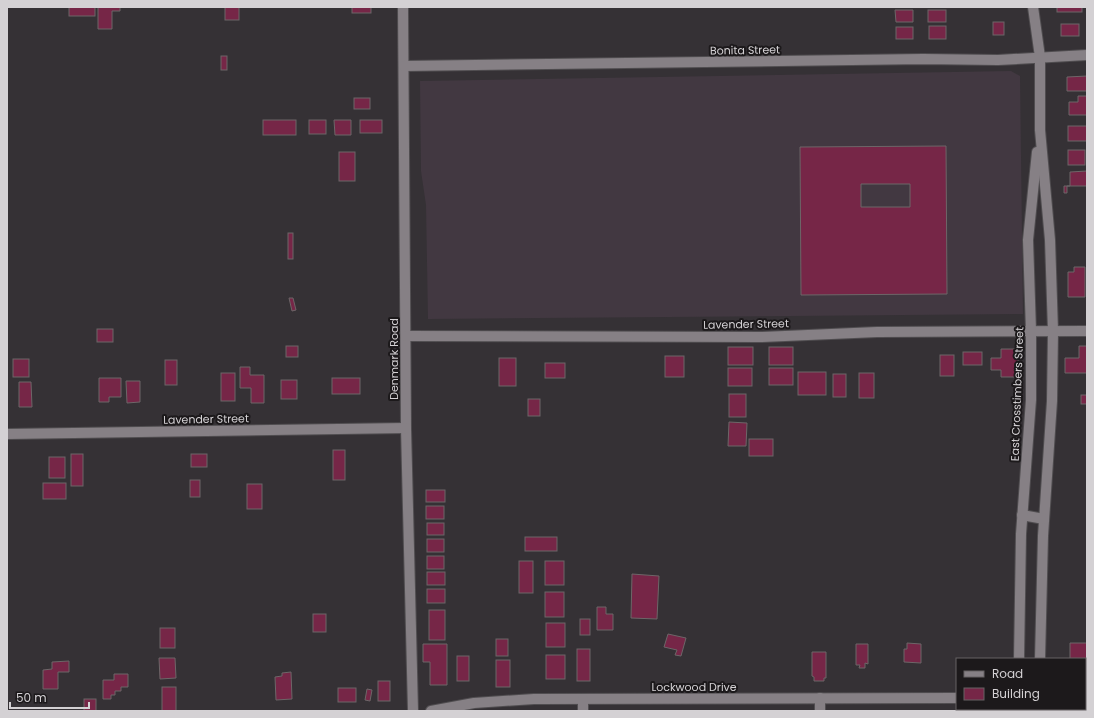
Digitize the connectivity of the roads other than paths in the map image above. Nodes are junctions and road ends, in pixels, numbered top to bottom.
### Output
1 (403, 7) edge
2 (1032, 7) edge
3 (1087, 54) edge
4 (1040, 57) junction
5 (404, 66) junction
6 (1040, 130) junction
7 (1031, 331) junction
8 (1053, 331) junction
9 (1087, 331) edge
10 (406, 336) junction
11 (406, 428) junction
12 (7, 434) edge
13 (1022, 515) junction
14 (1044, 519) junction
15 (1019, 658) edge
16 (1040, 658) edge
17 (820, 698) junction
18 (956, 698) edge
19 (583, 699) junction
20 (413, 711) edge
21 (431, 711) edge
22 (583, 711) edge
23 (820, 711) edge

1 - 5 street, Denmark Road
2 - 4 street, East Crosstimbers Street
3 - 4 street, Bonita Street
4 - 5 street, Bonita Street
4 - 6 street, East Crosstimbers Street
5 - 10 street, Denmark Road
6 - 7 street, East Crosstimbers Street
6 - 8 street, East Crosstimbers Street
7 - 8 street, Lavender Street
7 - 10 street, Lavender Street
7 - 13 street, East Crosstimbers Street
8 - 9 street, Lavender Street
8 - 14 street, East Crosstimbers Street
10 - 11 street, Denmark Road
11 - 12 street, Lavender Street
11 - 20 street, Denmark Road
13 - 14 street
13 - 15 street, East Crosstimbers Street
14 - 16 street, East Crosstimbers Street
17 - 18 street, Lockwood Drive
17 - 19 street, Lockwood Drive
17 - 23 street
19 - 21 street, Lockwood Drive
19 - 22 street

